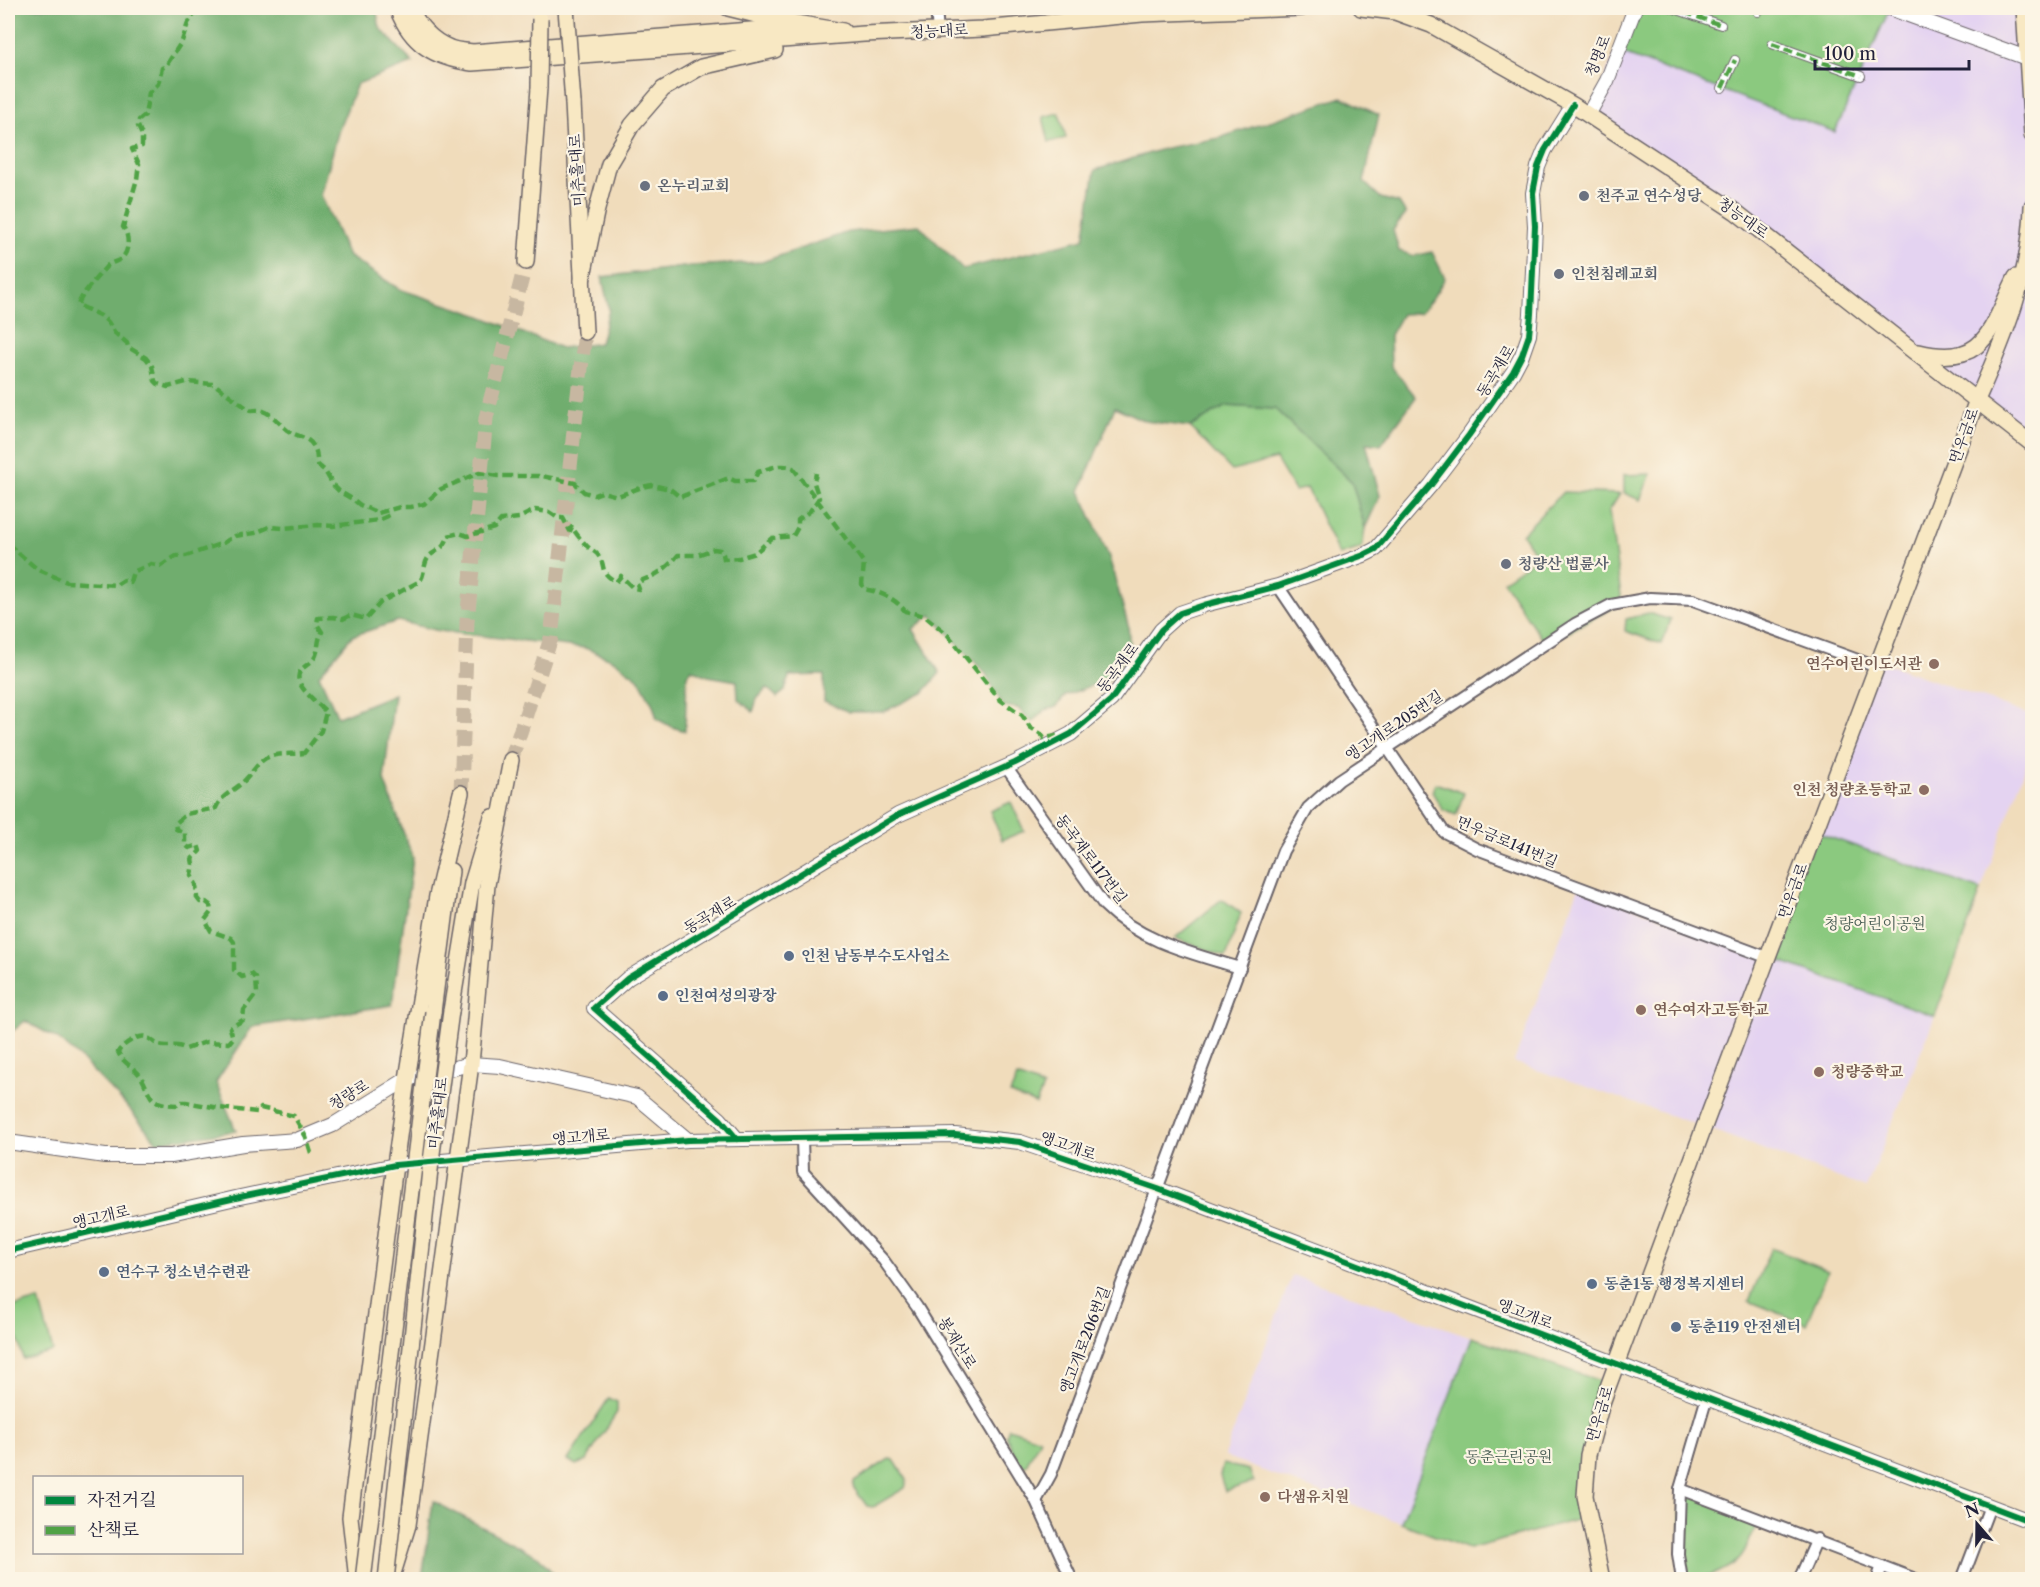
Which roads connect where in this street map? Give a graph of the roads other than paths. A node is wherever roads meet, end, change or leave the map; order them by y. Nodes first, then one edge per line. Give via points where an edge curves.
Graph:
1 (397, 8) edge
2 (411, 8) edge
3 (566, 8) edge
4 (728, 8) edge
5 (936, 8) edge
6 (1302, 8) edge
7 (1361, 8) edge
8 (1635, 8) edge
9 (1671, 8) edge
10 (1888, 8) edge
11 (2019, 8) edge
12 (2024, 8) edge
13 (2030, 8) edge
14 (1396, 10) edge
15 (540, 11) edge
16 (1142, 11) edge
17 (1721, 25) dead end
18 (2025, 25) junction
19 (938, 32) junction
20 (864, 34) junction
21 (1772, 44) dead end
22 (2030, 59) edge
23 (1735, 60) dead end
24 (1861, 76) dead end
25 (1722, 88) dead end
26 (1573, 105) junction
27 (1588, 115) junction
28 (2032, 135) edge
29 (2032, 206) edge
30 (2026, 256) junction
31 (526, 262) tunnel mouth
32 (582, 281) junction
33 (585, 333) tunnel mouth
34 (1915, 351) junction
35 (1977, 400) junction
36 (2032, 444) edge
37 (1278, 586) junction
38 (1877, 667) junction
39 (1387, 748) junction
40 (1006, 767) junction
41 (1769, 958) junction
42 (1240, 968) junction
43 (471, 1065) junction
44 (406, 1079) junction
45 (802, 1138) junction
46 (737, 1139) junction
47 (10, 1140) edge
48 (688, 1140) junction
49 (457, 1160) junction
50 (395, 1165) junction
51 (1158, 1189) junction
52 (8, 1251) edge
53 (1617, 1362) junction
54 (1707, 1397) junction
55 (1680, 1489) junction
56 (1036, 1501) junction
57 (1990, 1506) junction
58 (2032, 1522) edge
59 (1817, 1539) junction
60 (1882, 1566) junction
61 (357, 1580) edge
62 (363, 1580) edge
63 (386, 1580) edge
64 (391, 1580) edge
65 (1072, 1580) edge
66 (1602, 1580) edge
67 (1682, 1580) edge
68 (1799, 1580) edge
69 (1877, 1580) edge
70 (1918, 1580) edge
71 (1962, 1580) edge

1 - 20 main road via 415,40 451,61 472,63
2 - 20 main road via 434,39 451,48 473,52 763,29
3 - 32 main road, 미추홀대로, bridge
4 - 20 main road
5 - 19 street
6 - 16 main road, 청능대로
7 - 14 main road, 청능대로
8 - 27 street, 청명로 via 1607,81
9 - 17 street
10 - 22 street
11 - 18 street
12 - 18 main road
13 - 18 street
14 - 26 main road, 청능대로 via 1431,25
15 - 31 main road, bridge via 539,88
16 - 19 main road, 청능대로
18 - 22 main road
19 - 20 main road, 청능대로
20 - 32 main road via 808,42 701,67 663,89 632,125 609,164
21 - 24 street
22 - 28 main road
23 - 25 street
26 - 27 main road, 청능대로
26 - 37 street, 동곡재로 via 1538,167 1533,193 1529,335 1513,372 1431,485 1376,549
27 - 34 main road, 청능대로 via 1736,212
29 - 30 main road, 먼우금로
30 - 34 main road via 1989,333 1978,346 1950,357
30 - 35 main road, 먼우금로 via 2017,300
32 - 33 main road, 미추홀대로
34 - 35 main road, 청능대로
35 - 36 main road, 청능대로
35 - 38 main road, 먼우금로
37 - 39 street, 먼우금로141번길
37 - 40 street, 동곡재로 via 1180,613 1161,630 1111,700 1071,734
38 - 39 street, 앵고개로205번길 via 1693,600 1650,598 1611,605 1575,624
38 - 41 main road, 먼우금로
39 - 41 street, 먼우금로141번길 via 1444,832 1459,841
39 - 42 street, 앵고개로205번길 via 1339,780 1308,808 1283,851
40 - 42 street, 동곡재로117번길 via 1104,905 1119,920 1159,943
40 - 46 street, 동곡재로 via 898,815 628,978 594,1008 720,1119
41 - 53 main road, 먼우금로
42 - 51 street, 앵고개로205번길
43 - 44 street, 청량로
43 - 48 street, 청량로 via 500,1066 637,1097
43 - 49 main road
43 - 63 main road, 미추홀대로, bridge via 487,885 511,760 479,856 451,1011
44 - 47 street, 청량로 via 333,1125 297,1140 160,1156 105,1156
44 - 50 main road
44 - 62 main road, 미추홀대로, bridge via 437,896 461,793
45 - 46 street, 앵고개로
45 - 51 street, 앵고개로 via 955,1135 1020,1142
45 - 56 street, 봉재산로 via 803,1172 884,1261 917,1307
46 - 48 street, 앵고개로
48 - 49 street, 앵고개로
49 - 50 street, 앵고개로
49 - 64 main road via 408,1525
50 - 52 street, 앵고개로
50 - 61 main road via 350,1517
51 - 53 street, 앵고개로
51 - 56 street, 앵고개로206번길 via 1051,1474
53 - 54 street, 앵고개로
53 - 66 main road, 먼우금로 via 1588,1455 1585,1496
54 - 55 street
54 - 57 street, 앵고개로
55 - 59 street
55 - 67 street via 1678,1554
56 - 65 street, 봉재산로
57 - 58 street, 앵고개로
57 - 71 street
59 - 60 street
59 - 68 street
60 - 69 street
60 - 70 street

